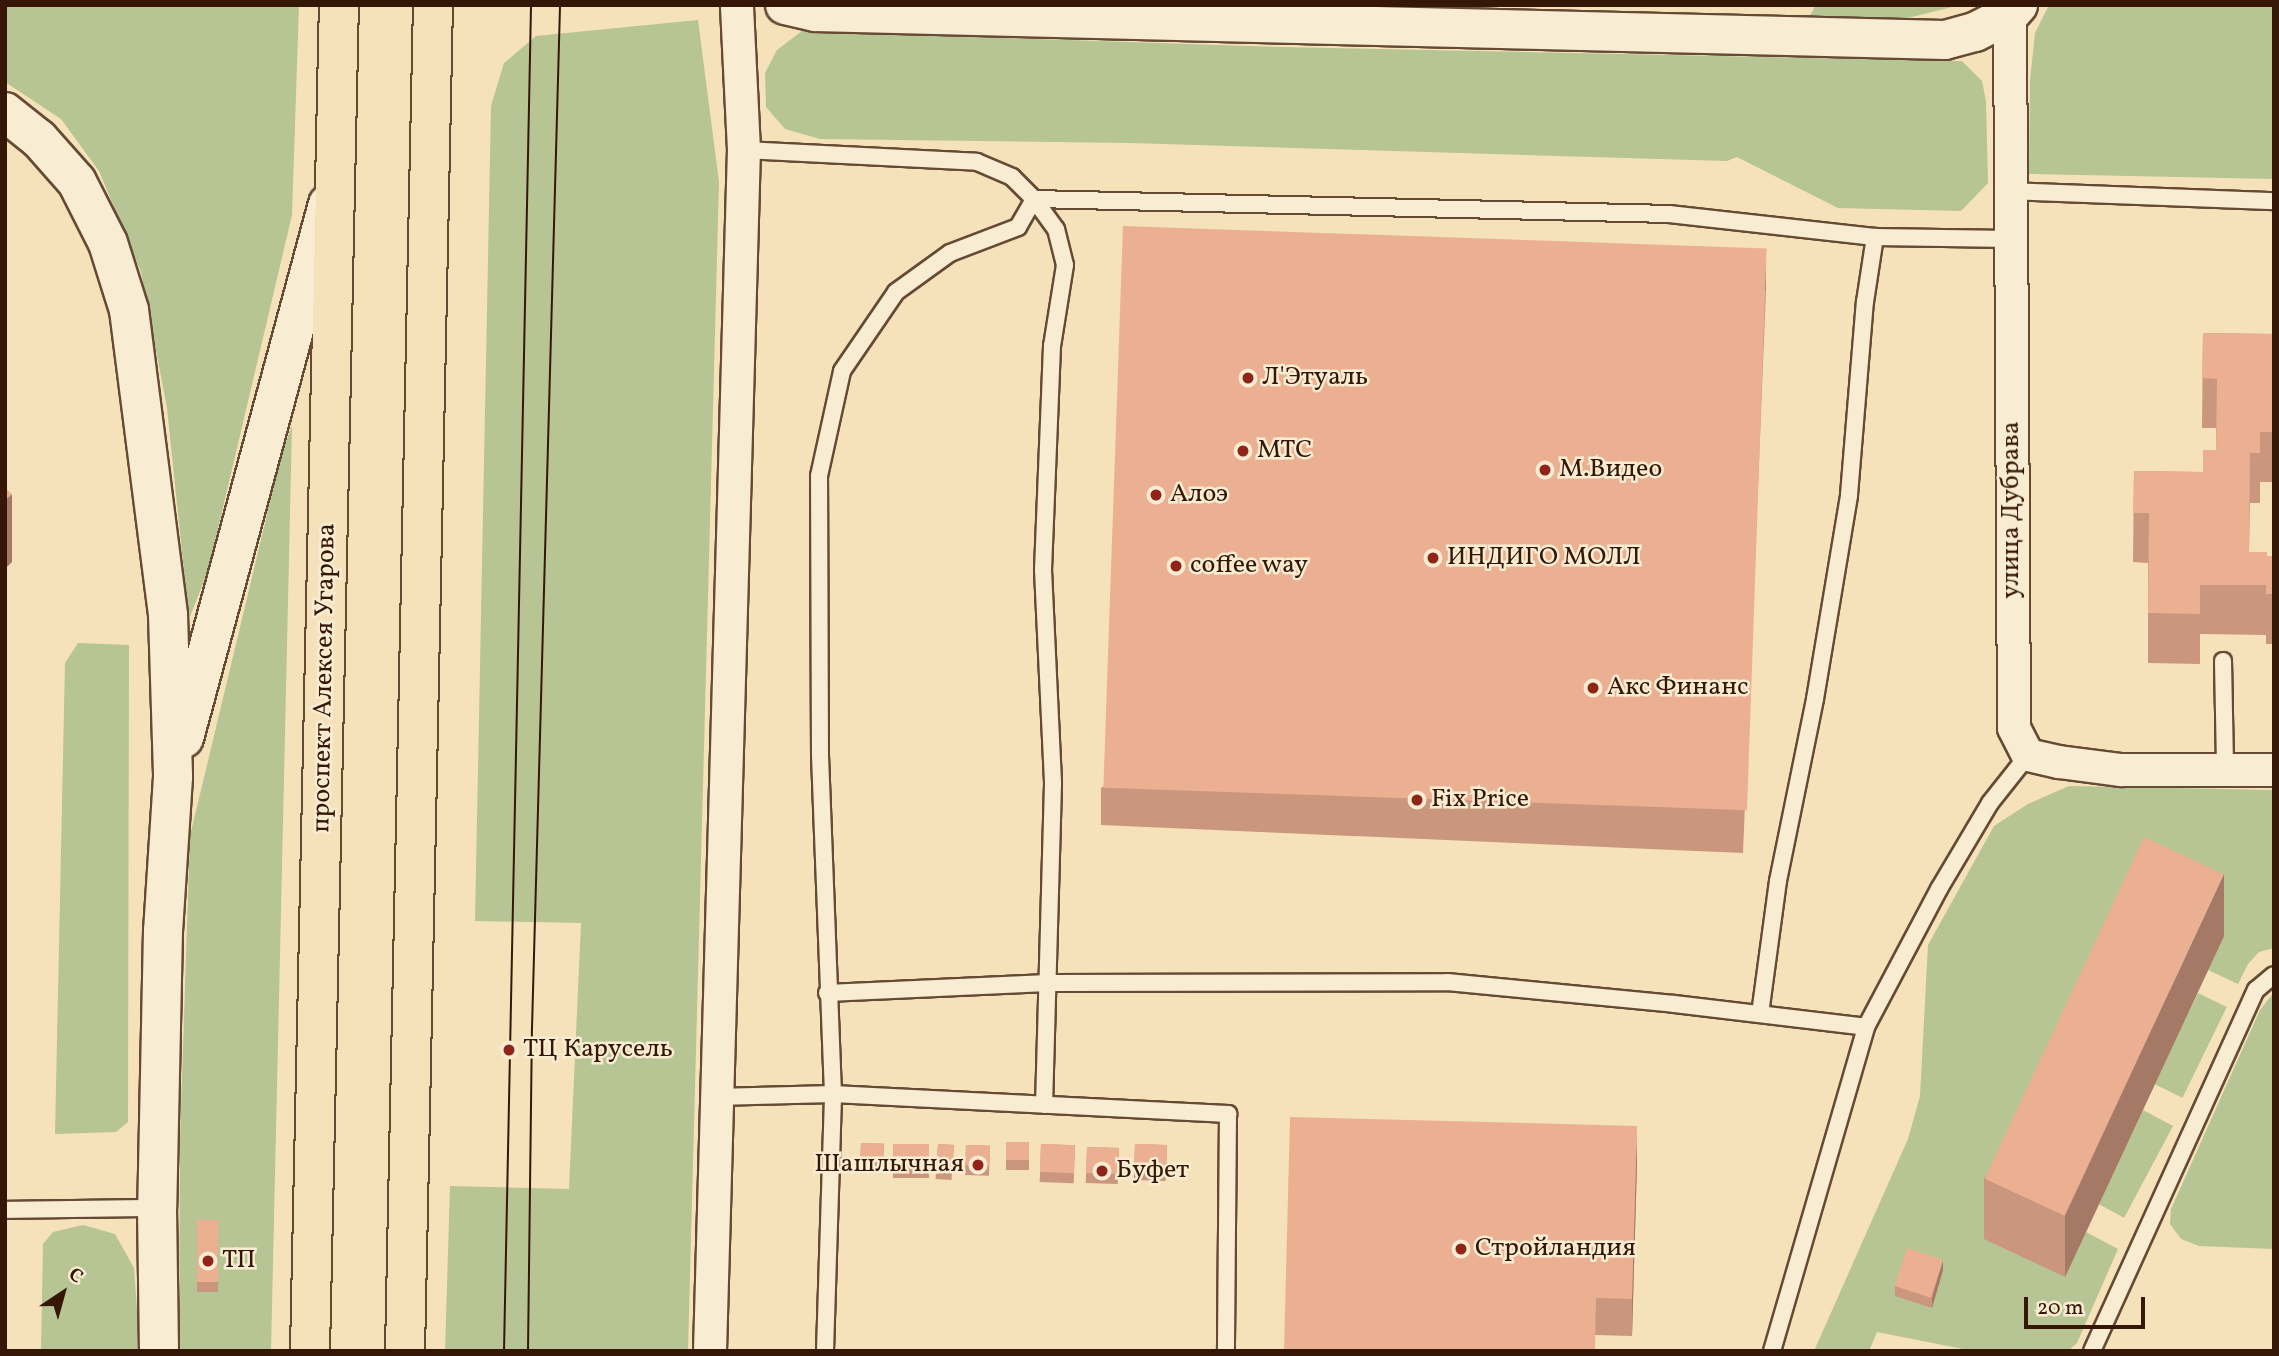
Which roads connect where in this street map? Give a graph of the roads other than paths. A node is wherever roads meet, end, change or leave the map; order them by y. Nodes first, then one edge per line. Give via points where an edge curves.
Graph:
1 (339, 5) edge
2 (432, 5) edge
3 (737, 5) edge
4 (785, 5) edge
5 (2014, 10) edge
6 (5, 111) edge
7 (744, 150) junction
8 (337, 169) junction
9 (2009, 191) junction
10 (1034, 199) junction
11 (2274, 201) edge
12 (1875, 237) junction
13 (2011, 239) junction
14 (2224, 661) dead end
15 (2028, 755) junction
16 (2225, 770) junction
17 (2274, 770) edge
18 (173, 777) junction
19 (2274, 975) edge
20 (1048, 983) junction
21 (827, 993) junction
22 (1760, 1014) junction
23 (1866, 1027) junction
24 (833, 1094) junction
25 (715, 1097) junction
26 (1044, 1105) junction
27 (157, 1208) junction
28 (5, 1210) edge
29 (159, 1351) edge
30 (310, 1351) edge
31 (405, 1351) edge
32 (710, 1351) edge
33 (825, 1351) edge
34 (1226, 1351) edge
35 (1772, 1351) edge
36 (2092, 1351) edge

1 - 8 main road, проспект Алексея Угарова
2 - 31 main road
3 - 7 street
4 - 5 main road via 815,12 1945,40 1975,32
5 - 9 street, улица Дубрава
6 - 18 main road via 39,139 77,182 108,243 129,310 168,615
7 - 10 lane via 977,162 1012,177
7 - 25 street
8 - 18 main road
8 - 30 main road, проспект Алексея Угарова
9 - 11 lane
9 - 13 street, улица Дубрава
10 - 12 lane via 1670,214
10 - 20 lane via 1056,229 1065,265 1052,346 1043,570 1053,784
10 - 21 lane via 1018,227 950,253 896,292 842,371 819,476
12 - 13 lane
12 - 22 lane via 1849,495 1778,881
13 - 15 street, улица Дубрава via 2014,727
14 - 16 lane
15 - 16 street via 2122,770
15 - 23 lane via 1990,803 1938,889
16 - 17 street
18 - 27 main road via 163,931
19 - 36 lane via 2256,990
20 - 21 lane
20 - 22 lane via 1447,982
20 - 26 lane
21 - 24 lane
22 - 23 lane
23 - 35 lane
24 - 25 lane
24 - 26 lane
24 - 33 lane
25 - 32 street
26 - 34 lane via 1228,1114
27 - 28 lane
27 - 29 main road

